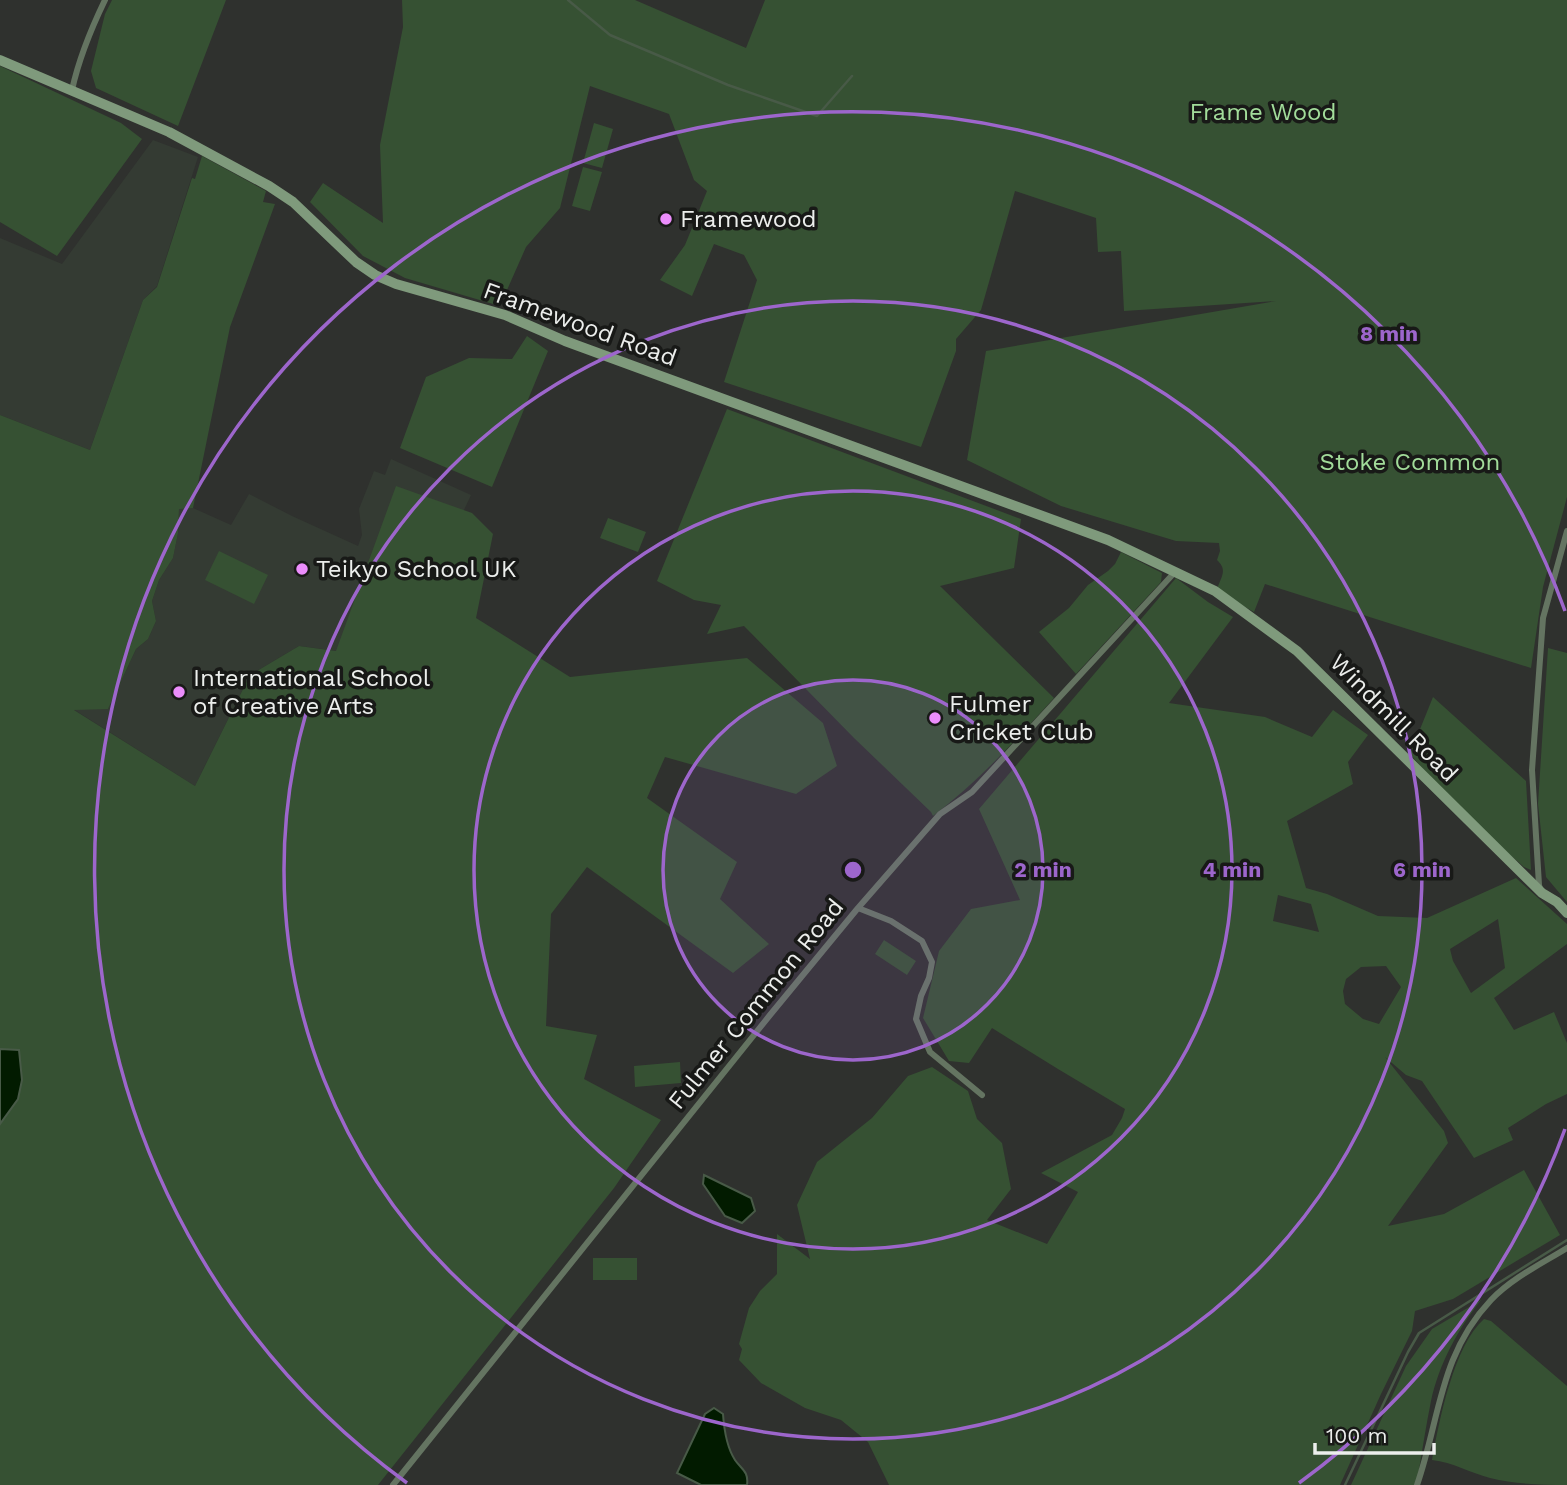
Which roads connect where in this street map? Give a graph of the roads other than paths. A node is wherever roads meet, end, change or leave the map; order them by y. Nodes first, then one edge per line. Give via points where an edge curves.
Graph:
1 (105, 0) edge
2 (0, 60) edge
3 (72, 90) junction
4 (1567, 531) edge
5 (1175, 572) junction
6 (1542, 893) junction
7 (858, 908) junction
8 (1567, 913) edge
9 (982, 1095) dead end
10 (1567, 1248) edge
11 (393, 1485) edge
12 (1417, 1485) edge

1 - 3 street
2 - 3 street, Framewood Road
3 - 5 street, Framewood Road via 169,132 269,186 375,275 505,315 1108,540
4 - 6 street via 1543,618 1532,770
5 - 6 street, Windmill Road via 1215,591 1297,651
5 - 7 street, Fulmer Common Road via 972,792 940,814
6 - 8 street, Windmill Road
7 - 9 street via 891,921 922,941 932,962 916,1019 930,1052
7 - 11 street, Fulmer Common Road
10 - 12 street via 1500,1292 1467,1331 1441,1392

